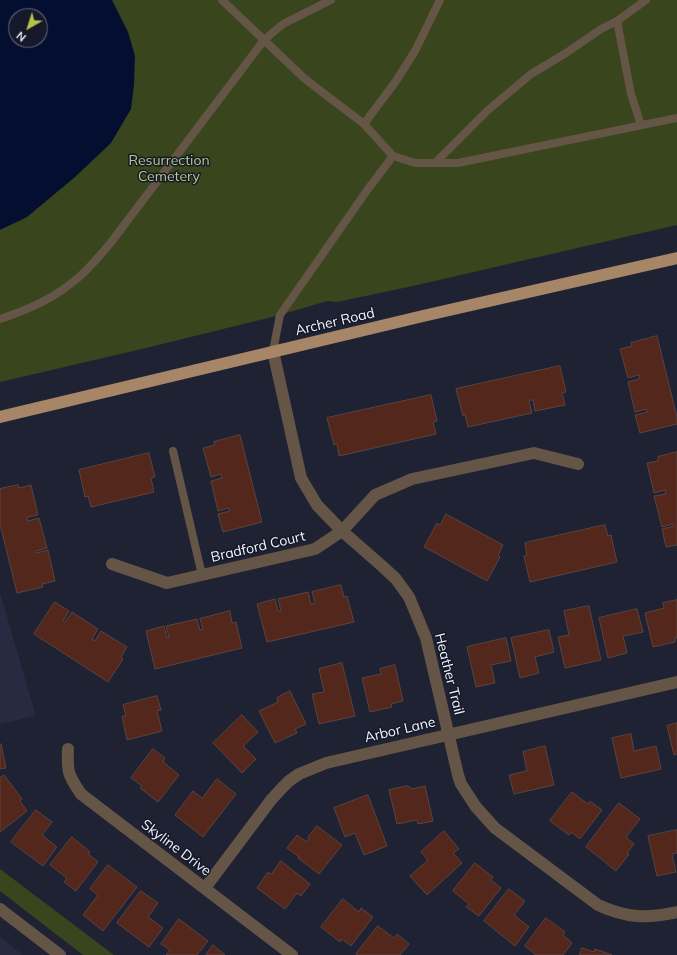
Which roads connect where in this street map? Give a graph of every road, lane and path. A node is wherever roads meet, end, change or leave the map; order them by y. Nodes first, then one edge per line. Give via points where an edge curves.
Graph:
1 (222, 0) edge
2 (331, 0) edge
3 (440, 0) edge
4 (646, 0) edge
5 (618, 21) junction
6 (264, 40) junction
7 (677, 118) edge
8 (364, 124) junction
9 (641, 125) junction
10 (393, 156) junction
11 (435, 163) junction
12 (677, 258) edge
13 (0, 319) edge
14 (273, 352) junction
15 (0, 417) edge
16 (173, 451) dead end
17 (578, 464) dead end
18 (342, 531) junction
19 (112, 564) dead end
20 (202, 575) junction
21 (677, 682) edge
22 (448, 734) junction
23 (68, 749) dead end
24 (205, 888) junction
25 (0, 909) edge
26 (677, 912) edge
27 (60, 955) edge
28 (292, 955) edge

1 - 6 lane
2 - 6 lane via 283,24
3 - 8 lane via 411,57
4 - 5 lane
5 - 9 lane via 631,94
5 - 11 lane via 601,29 531,74 487,111
6 - 8 lane via 304,79
6 - 13 lane via 109,245 80,276 56,295
7 - 9 lane
8 - 10 lane
9 - 11 lane via 466,162
10 - 11 lane via 415,163
10 - 14 lane via 280,316
12 - 14 main road, Archer Road
14 - 15 main road, Archer Road
14 - 18 street, Heather Trail via 301,478 317,505
16 - 20 lane
17 - 18 street, Bradford Court via 534,453 412,479 375,495
18 - 20 street, Bradford Court via 315,549
18 - 22 street, Heather Trail via 396,579 409,597 426,638
19 - 20 street, Bradford Court via 167,583
21 - 22 street, Arbor Lane
22 - 24 street, Arbor Lane via 326,763 299,774 271,800
22 - 26 street, Heather Trail via 462,784 476,807 495,828 598,905 610,911 646,917
23 - 24 street, Skyline Drive via 67,767 80,794
24 - 28 street, Skyline Drive
25 - 27 street

